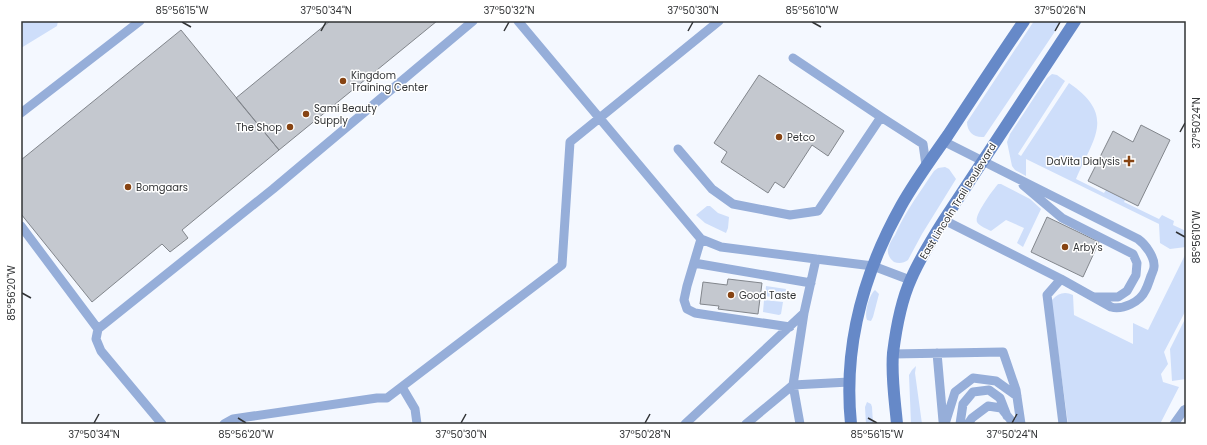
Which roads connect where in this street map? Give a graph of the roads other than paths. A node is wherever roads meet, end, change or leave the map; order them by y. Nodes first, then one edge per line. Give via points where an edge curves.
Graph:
1 (140, 21) edge
2 (474, 21) edge
3 (518, 21) edge
4 (719, 21) edge
5 (1024, 21) edge
6 (1075, 21) edge
7 (793, 58) dead end
8 (21, 113) edge
9 (881, 117) junction
10 (599, 118) junction
11 (944, 141) junction
12 (678, 149) dead end
13 (982, 161) junction
14 (926, 165) junction
15 (1016, 178) junction
16 (944, 220) junction
17 (21, 226) edge
18 (701, 239) junction
19 (816, 259) junction
20 (694, 263) junction
21 (873, 266) junction
22 (1061, 279) junction
23 (910, 280) junction
24 (810, 283) junction
25 (1093, 297) junction
26 (804, 313) junction
27 (790, 327) junction
28 (98, 329) junction
29 (937, 353) junction
30 (893, 354) junction
31 (849, 382) junction
32 (793, 385) junction
33 (402, 387) junction
34 (1017, 396) junction
35 (1186, 409) edge
36 (1008, 416) junction
37 (162, 424) edge
38 (225, 424) edge
39 (417, 424) edge
40 (685, 424) edge
41 (746, 424) edge
42 (800, 424) edge
43 (851, 424) edge
44 (897, 424) edge
45 (944, 424) edge
46 (960, 424) edge
47 (968, 424) edge
48 (1014, 424) edge
49 (1021, 424) edge
50 (1063, 424) edge
51 (1174, 424) edge

1 - 8 lane
2 - 28 lane via 251,207
3 - 10 lane
4 - 10 lane
5 - 11 street
6 - 13 street, East Lincoln Trail Boulevard
7 - 9 lane
9 - 12 lane via 818,211 790,215 733,204 712,189
9 - 14 lane via 923,144
10 - 18 lane
10 - 33 lane via 570,142 562,265
11 - 13 lane
11 - 14 street
13 - 15 lane
13 - 16 street, East Lincoln Trail Boulevard
14 - 21 street via 888,230
15 - 25 lane via 1062,218 1133,254 1138,263 1136,275 1127,291 1118,297
15 - 25 lane via 1138,239 1148,249 1154,267 1145,292 1136,300 1118,309
16 - 22 lane
16 - 23 street, East Lincoln Trail Boulevard via 924,251
17 - 28 lane
18 - 19 lane via 721,247
18 - 20 lane
19 - 21 lane
19 - 24 lane
20 - 24 lane
20 - 27 lane via 684,300 687,309 708,315
21 - 23 lane
21 - 31 street via 854,330
22 - 25 lane
22 - 50 lane via 1047,296
23 - 30 street, East Lincoln Trail Boulevard via 902,305
24 - 26 lane
26 - 27 lane
26 - 32 lane
27 - 40 lane
28 - 37 lane via 96,339 101,351
29 - 30 lane
29 - 34 lane via 1003,352
29 - 45 lane
30 - 44 street, East Lincoln Trail Boulevard
31 - 32 lane
31 - 43 street
32 - 41 lane
32 - 42 lane
33 - 38 lane via 387,398 233,419
33 - 39 lane via 414,409
34 - 45 lane via 996,381 973,378 955,392
34 - 49 lane
35 - 51 lane
36 - 46 lane via 1000,398 989,390 973,392 963,404
36 - 47 lane via 1001,408 988,406
36 - 48 lane

